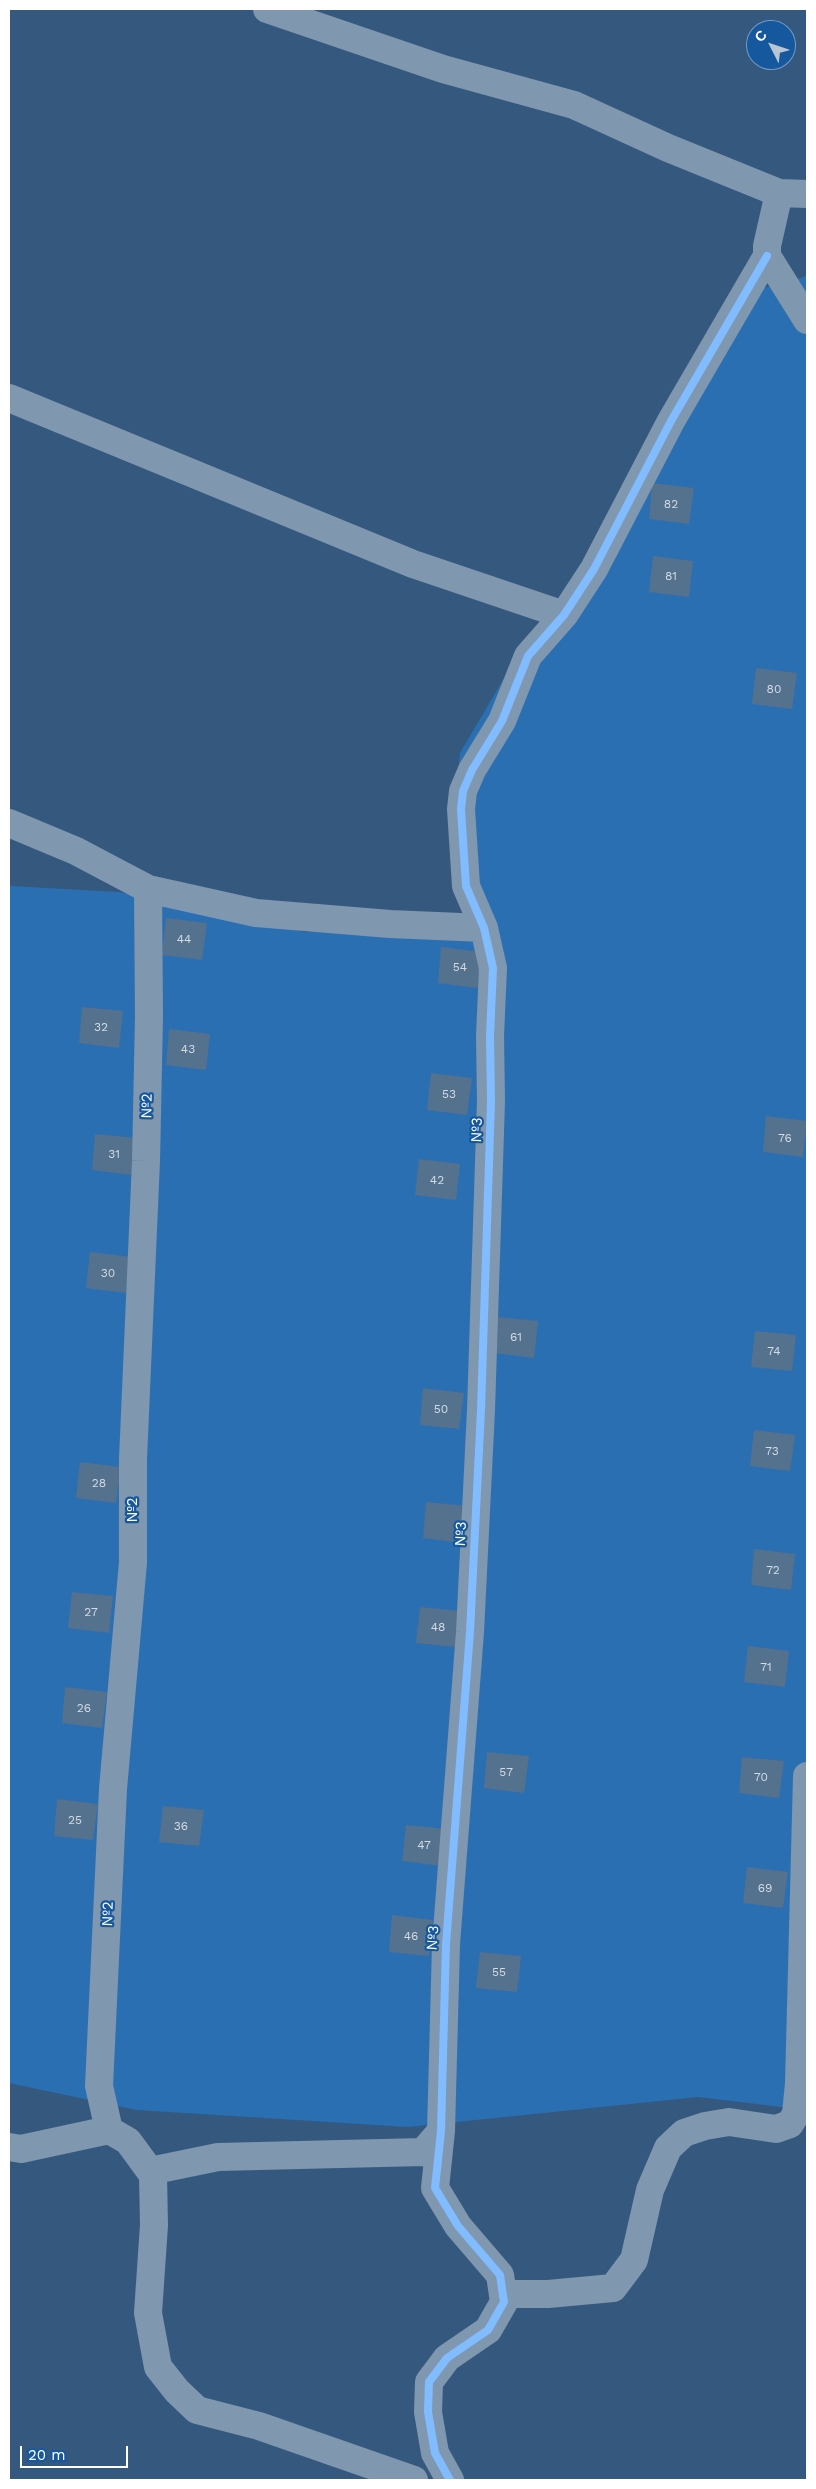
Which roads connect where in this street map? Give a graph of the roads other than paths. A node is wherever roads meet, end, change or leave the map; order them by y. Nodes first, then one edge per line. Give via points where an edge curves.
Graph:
1 (267, 9) edge
2 (779, 193) junction
3 (807, 194) edge
4 (767, 256) junction
5 (807, 320) edge
6 (9, 398) edge
7 (564, 615) junction
8 (9, 823) edge
9 (148, 889) junction
10 (485, 933) junction
11 (807, 1776) edge
12 (109, 2130) junction
13 (441, 2131) junction
14 (9, 2147) edge
15 (150, 2171) junction
16 (503, 2294) junction
17 (414, 2480) edge
18 (450, 2480) edge

1 - 2 street via 443,69 574,105
2 - 3 street
2 - 4 street
4 - 5 street
4 - 7 street, №3 via 671,421 594,569
6 - 7 street via 413,564
7 - 10 street, №3 via 528,656 502,721 480,755 463,791 461,809 466,886
8 - 9 street via 76,851
9 - 10 street via 256,913
9 - 12 street, №2 via 146,1152 133,1459 133,1562 113,1788 99,2086
10 - 13 street, №3 via 493,968 492,1100 481,1410 465,1709 446,1944
11 - 16 street via 796,2114 790,2124 776,2129 729,2122 705,2126 684,2133 668,2148 650,2190 634,2260 613,2288
12 - 14 street via 21,2150
12 - 15 street via 128,2142
13 - 15 street via 423,2152 218,2157
13 - 16 street, №3 via 435,2188 458,2226 500,2275
15 - 17 street via 154,2225 148,2313 158,2367 177,2391 197,2410 259,2426
16 - 18 street via 504,2302 488,2330 447,2358 429,2382 428,2412 435,2453

